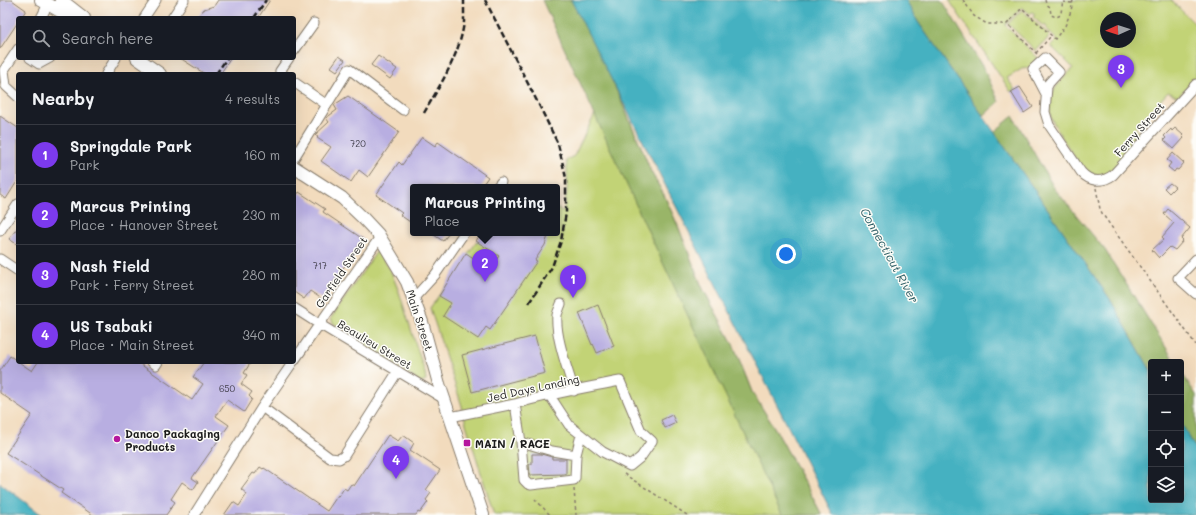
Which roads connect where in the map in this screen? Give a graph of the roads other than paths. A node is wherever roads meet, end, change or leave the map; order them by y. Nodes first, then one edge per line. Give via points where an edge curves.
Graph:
1 (61, 0) edge
2 (156, 0) edge
3 (184, 0) edge
4 (44, 2) edge
5 (40, 16) edge
6 (67, 16) edge
7 (81, 16) edge
8 (148, 16) edge
9 (173, 16) edge
10 (314, 23) dead end
11 (296, 48) edge
12 (16, 52) edge
13 (33, 60) edge
14 (46, 60) edge
15 (115, 60) edge
16 (140, 60) edge
17 (288, 60) edge
18 (107, 72) edge
19 (157, 72) edge
20 (281, 72) edge
21 (296, 83) edge
22 (1196, 84) edge
23 (1046, 94) dead end
24 (16, 95) edge
25 (327, 105) junction
26 (403, 110) dead end
27 (296, 155) edge
28 (296, 168) edge
29 (16, 207) edge
30 (0, 231) edge
31 (462, 236) edge
32 (380, 237) junction
33 (1196, 258) edge
34 (0, 259) edge
35 (16, 270) edge
36 (1196, 294) edge
37 (413, 299) junction
38 (562, 304) dead end
39 (296, 309) edge
40 (319, 324) junction
41 (296, 358) edge
42 (292, 364) edge
43 (398, 371) junction
44 (574, 391) junction
45 (550, 396) junction
46 (444, 399) junction
47 (515, 404) junction
48 (262, 407) junction
49 (450, 417) junction
50 (581, 435) junction
51 (521, 442) junction
52 (576, 455) junction
53 (194, 515) edge
54 (482, 515) edge

1 - 7 main road
2 - 8 street
3 - 9 street
4 - 5 street
4 - 6 main road
10 - 11 street
12 - 24 street via 4,70 6,86
13 - 14 street via 39,64
15 - 18 street
16 - 19 main road
17 - 20 street
21 - 25 street
22 - 23 street, Ferry Street via 1113,175 1104,180 1086,177 1081,172 1049,125 1045,112
25 - 26 street via 349,69
25 - 27 street
28 - 32 main road, Main Street via 342,198
29 - 30 street
31 - 37 street via 435,275
32 - 37 main road, Main Street via 407,282
32 - 40 street, Garfield Street
33 - 36 street via 1178,278
34 - 35 street
37 - 46 main road, Main Street
38 - 44 street via 557,314 558,331
39 - 40 street, Beaulieu Street
40 - 41 street, Garfield Street
40 - 43 street, Beaulieu Street
42 - 48 street, Garfield Street
43 - 46 street, Beaulieu Street
43 - 48 street via 344,456 339,459 330,458
44 - 45 street, Jed Days Landing
44 - 50 street, Jed Days Landing via 620,381 641,431 652,441 641,457 630,466 603,452
45 - 47 street, Jed Days Landing
45 - 50 street via 569,425
46 - 49 main road, Main Street
47 - 49 street, Jed Days Landing
47 - 51 street
48 - 53 street, Garfield Street
49 - 54 main road, Main Street
50 - 52 street
51 - 52 street
51 - 52 street via 523,476 531,485 574,480

